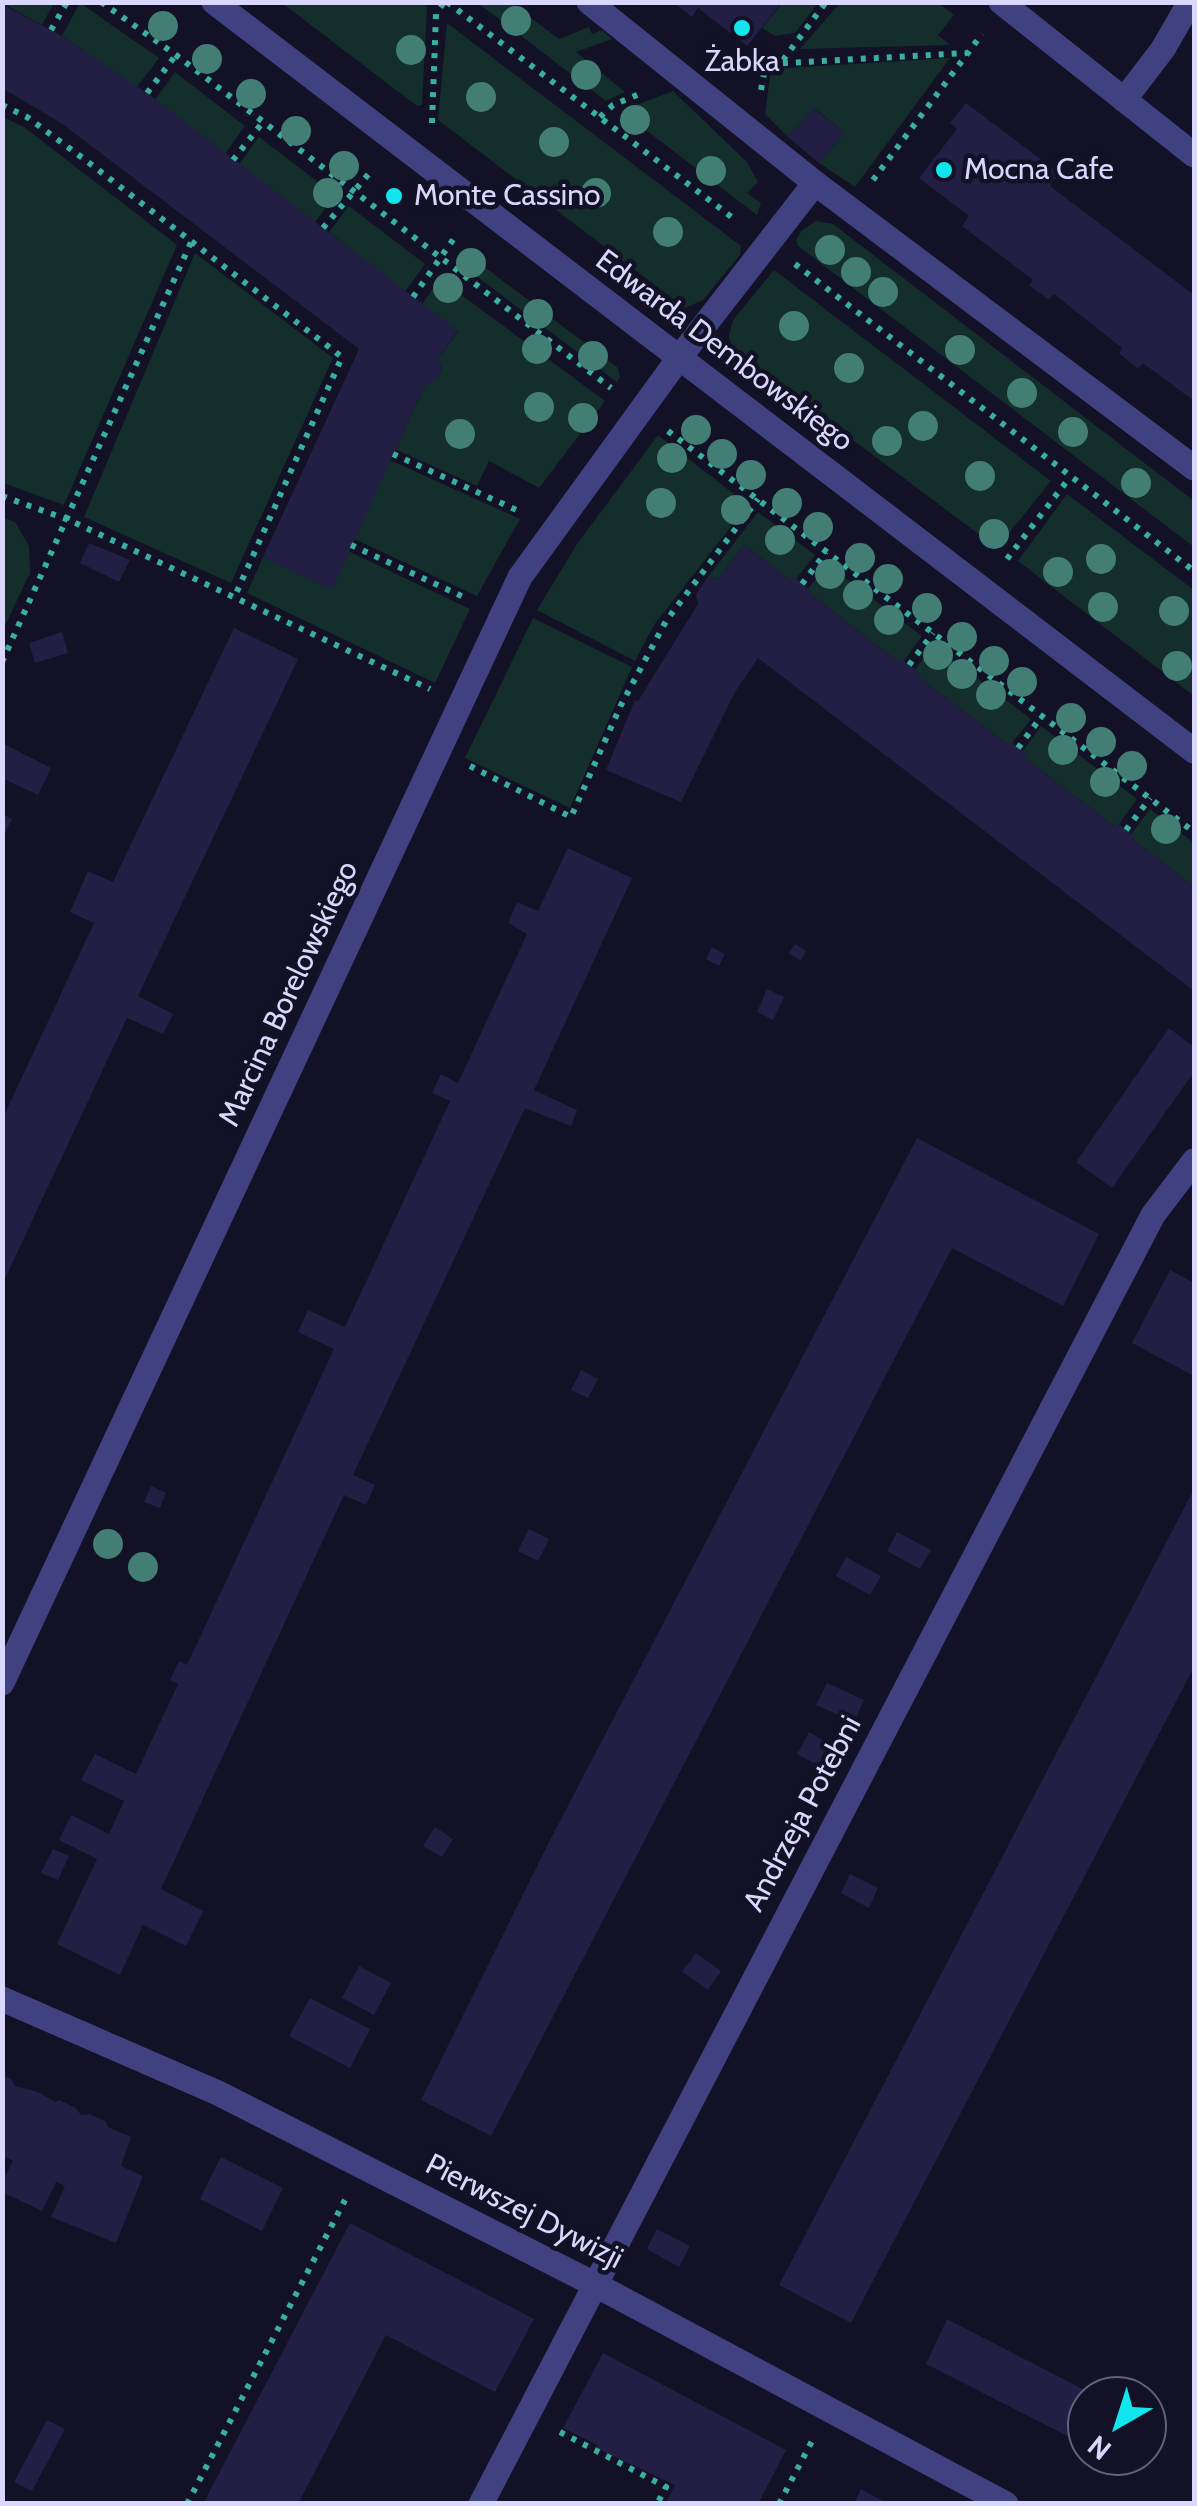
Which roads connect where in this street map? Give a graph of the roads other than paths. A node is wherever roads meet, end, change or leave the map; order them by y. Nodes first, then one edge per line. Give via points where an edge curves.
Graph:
1 (214, 2) edge
2 (589, 2) edge
3 (1190, 2) edge
4 (1002, 4) edge
5 (1124, 100) junction
6 (1194, 155) edge
7 (816, 183) junction
8 (679, 358) junction
9 (1194, 468) edge
10 (1194, 751) edge
11 (1194, 1161) edge
12 (2, 1684) edge
13 (2, 1998) edge
14 (594, 2284) junction
15 (480, 2504) edge
16 (1006, 2504) edge

1 - 8 street, Edwarda Dembowskiego
2 - 7 street
3 - 5 street
4 - 5 street
5 - 6 street
7 - 8 street, Marcina Borelowskiego
7 - 9 street
8 - 10 street, Edwarda Dembowskiego
8 - 12 street, Marcina Borelowskiego via 520,577
11 - 14 street, Andrzeja Potebni via 1154,1215
13 - 14 street, Pierwszej Dywizji via 218,2093
14 - 15 street, Andrzeja Potebni
14 - 16 street, Pierwszej Dywizji

